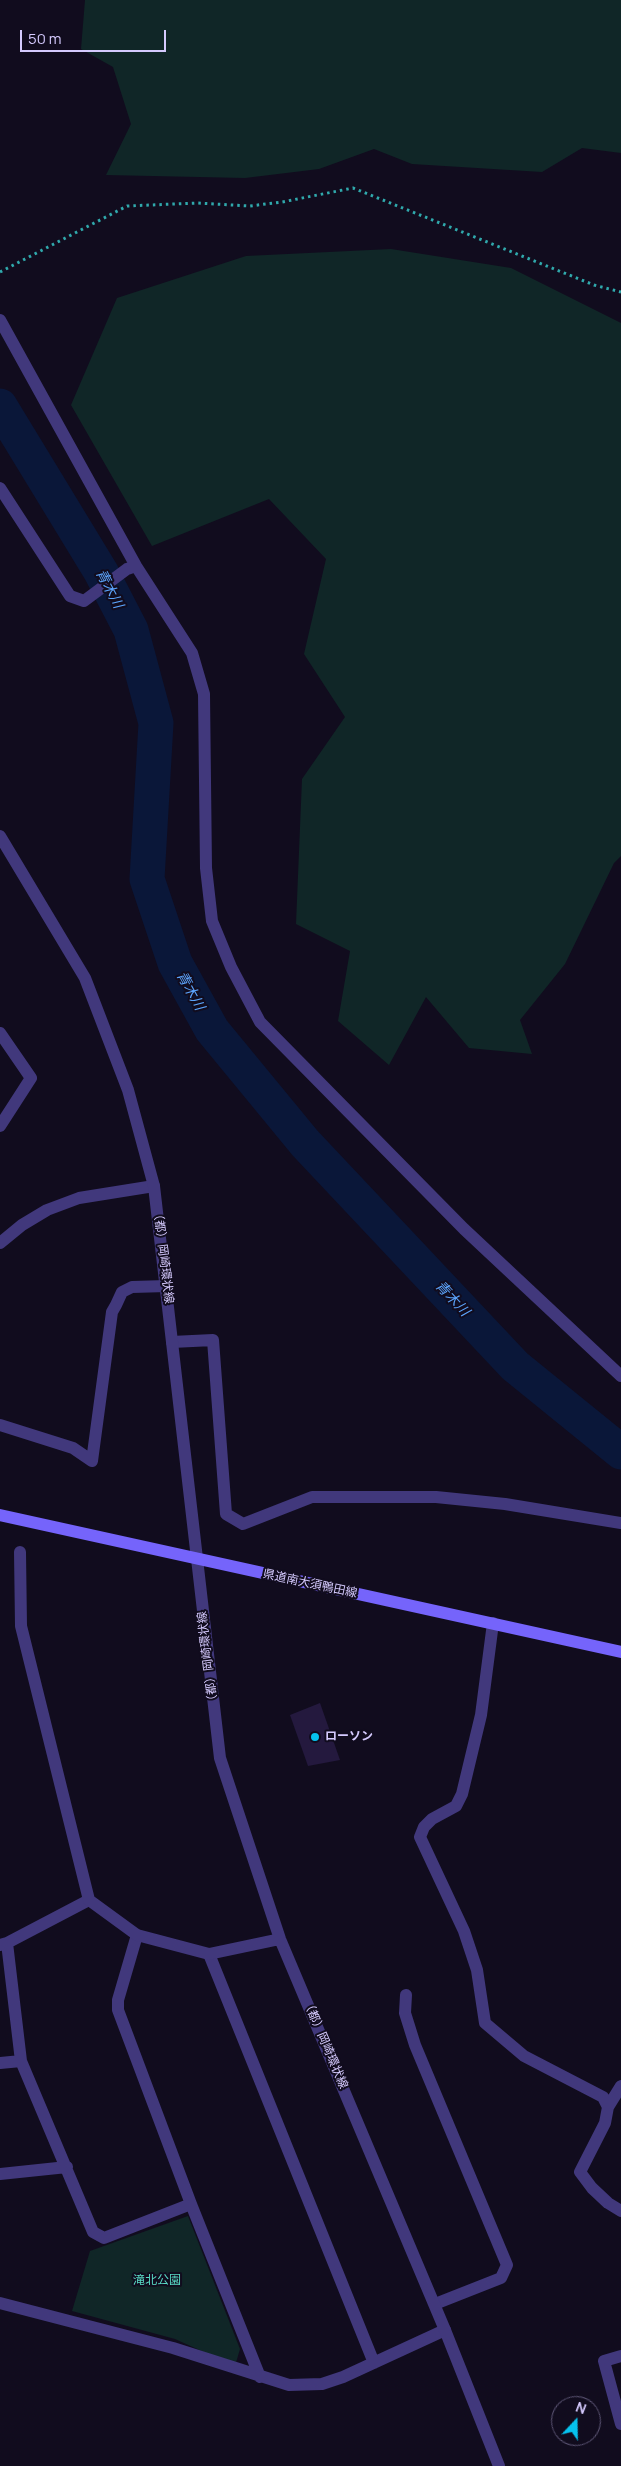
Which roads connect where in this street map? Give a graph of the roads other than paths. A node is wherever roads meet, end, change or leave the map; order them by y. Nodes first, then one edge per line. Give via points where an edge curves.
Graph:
1 (0, 320) edge
2 (0, 488) edge
3 (131, 567) junction
4 (0, 836) edge
5 (0, 1033) edge
6 (0, 1126) edge
7 (154, 1186) junction
8 (0, 1243) edge
9 (167, 1286) junction
10 (172, 1342) junction
11 (621, 1376) edge
12 (0, 1425) edge
13 (0, 1515) edge
14 (621, 1523) edge
15 (20, 1552) dead end
16 (196, 1559) junction
17 (493, 1623) junction
18 (621, 1652) edge
19 (89, 1900) junction
20 (137, 1935) junction
21 (280, 1939) junction
22 (4, 1944) edge
23 (209, 1954) junction
24 (406, 1995) dead end
25 (21, 2061) junction
26 (0, 2063) edge
27 (621, 2086) edge
28 (608, 2108) junction
29 (67, 2167) junction
30 (0, 2174) edge
31 (191, 2204) junction
32 (621, 2211) edge
33 (0, 2303) edge
34 (435, 2304) junction
35 (446, 2330) junction
36 (621, 2356) edge
37 (374, 2363) junction
38 (260, 2377) junction
39 (621, 2424) edge
40 (499, 2466) edge

1 - 3 street
2 - 3 street via 70,596 84,601
3 - 11 street via 192,653 202,686 206,868 212,921 260,1022 464,1229
4 - 7 street, （都）岡崎環状線 via 85,978 128,1090
5 - 6 street via 31,1078
7 - 8 street via 79,1198 47,1210
7 - 9 street, （都）岡崎環状線
9 - 10 street, （都）岡崎環状線
9 - 12 street via 132,1287 122,1292 112,1312 92,1461 73,1448
10 - 14 street via 213,1340 226,1514 242,1524 312,1497 426,1496 505,1504
10 - 16 street, （都）岡崎環状線
13 - 16 main road, 県道南大須鴨田線
15 - 19 street via 21,1626
16 - 17 main road, 県道南大須鴨田線
16 - 21 street, （都）岡崎環状線 via 220,1758
17 - 18 main road, 県道南大須鴨田線
17 - 28 street via 481,1715 462,1794 456,1806 424,1827 420,1837 464,1931 477,1970 485,2023 524,2056 603,2097
19 - 20 street
19 - 22 street
20 - 23 street
20 - 31 street via 118,2010
21 - 23 street
21 - 34 street, （都）岡崎環状線
22 - 25 street
23 - 37 street
24 - 34 street via 405,2013 416,2045 506,2266 501,2278
25 - 26 street
25 - 29 street
27 - 28 street
28 - 32 street via 605,2123 580,2172 602,2198
29 - 30 street
29 - 31 street via 94,2232 104,2238
31 - 38 street
33 - 38 street via 173,2348
34 - 35 street, （都）岡崎環状線
35 - 37 street
35 - 40 street, （都）岡崎環状線
36 - 39 street via 604,2361
37 - 38 street via 322,2384 289,2385

